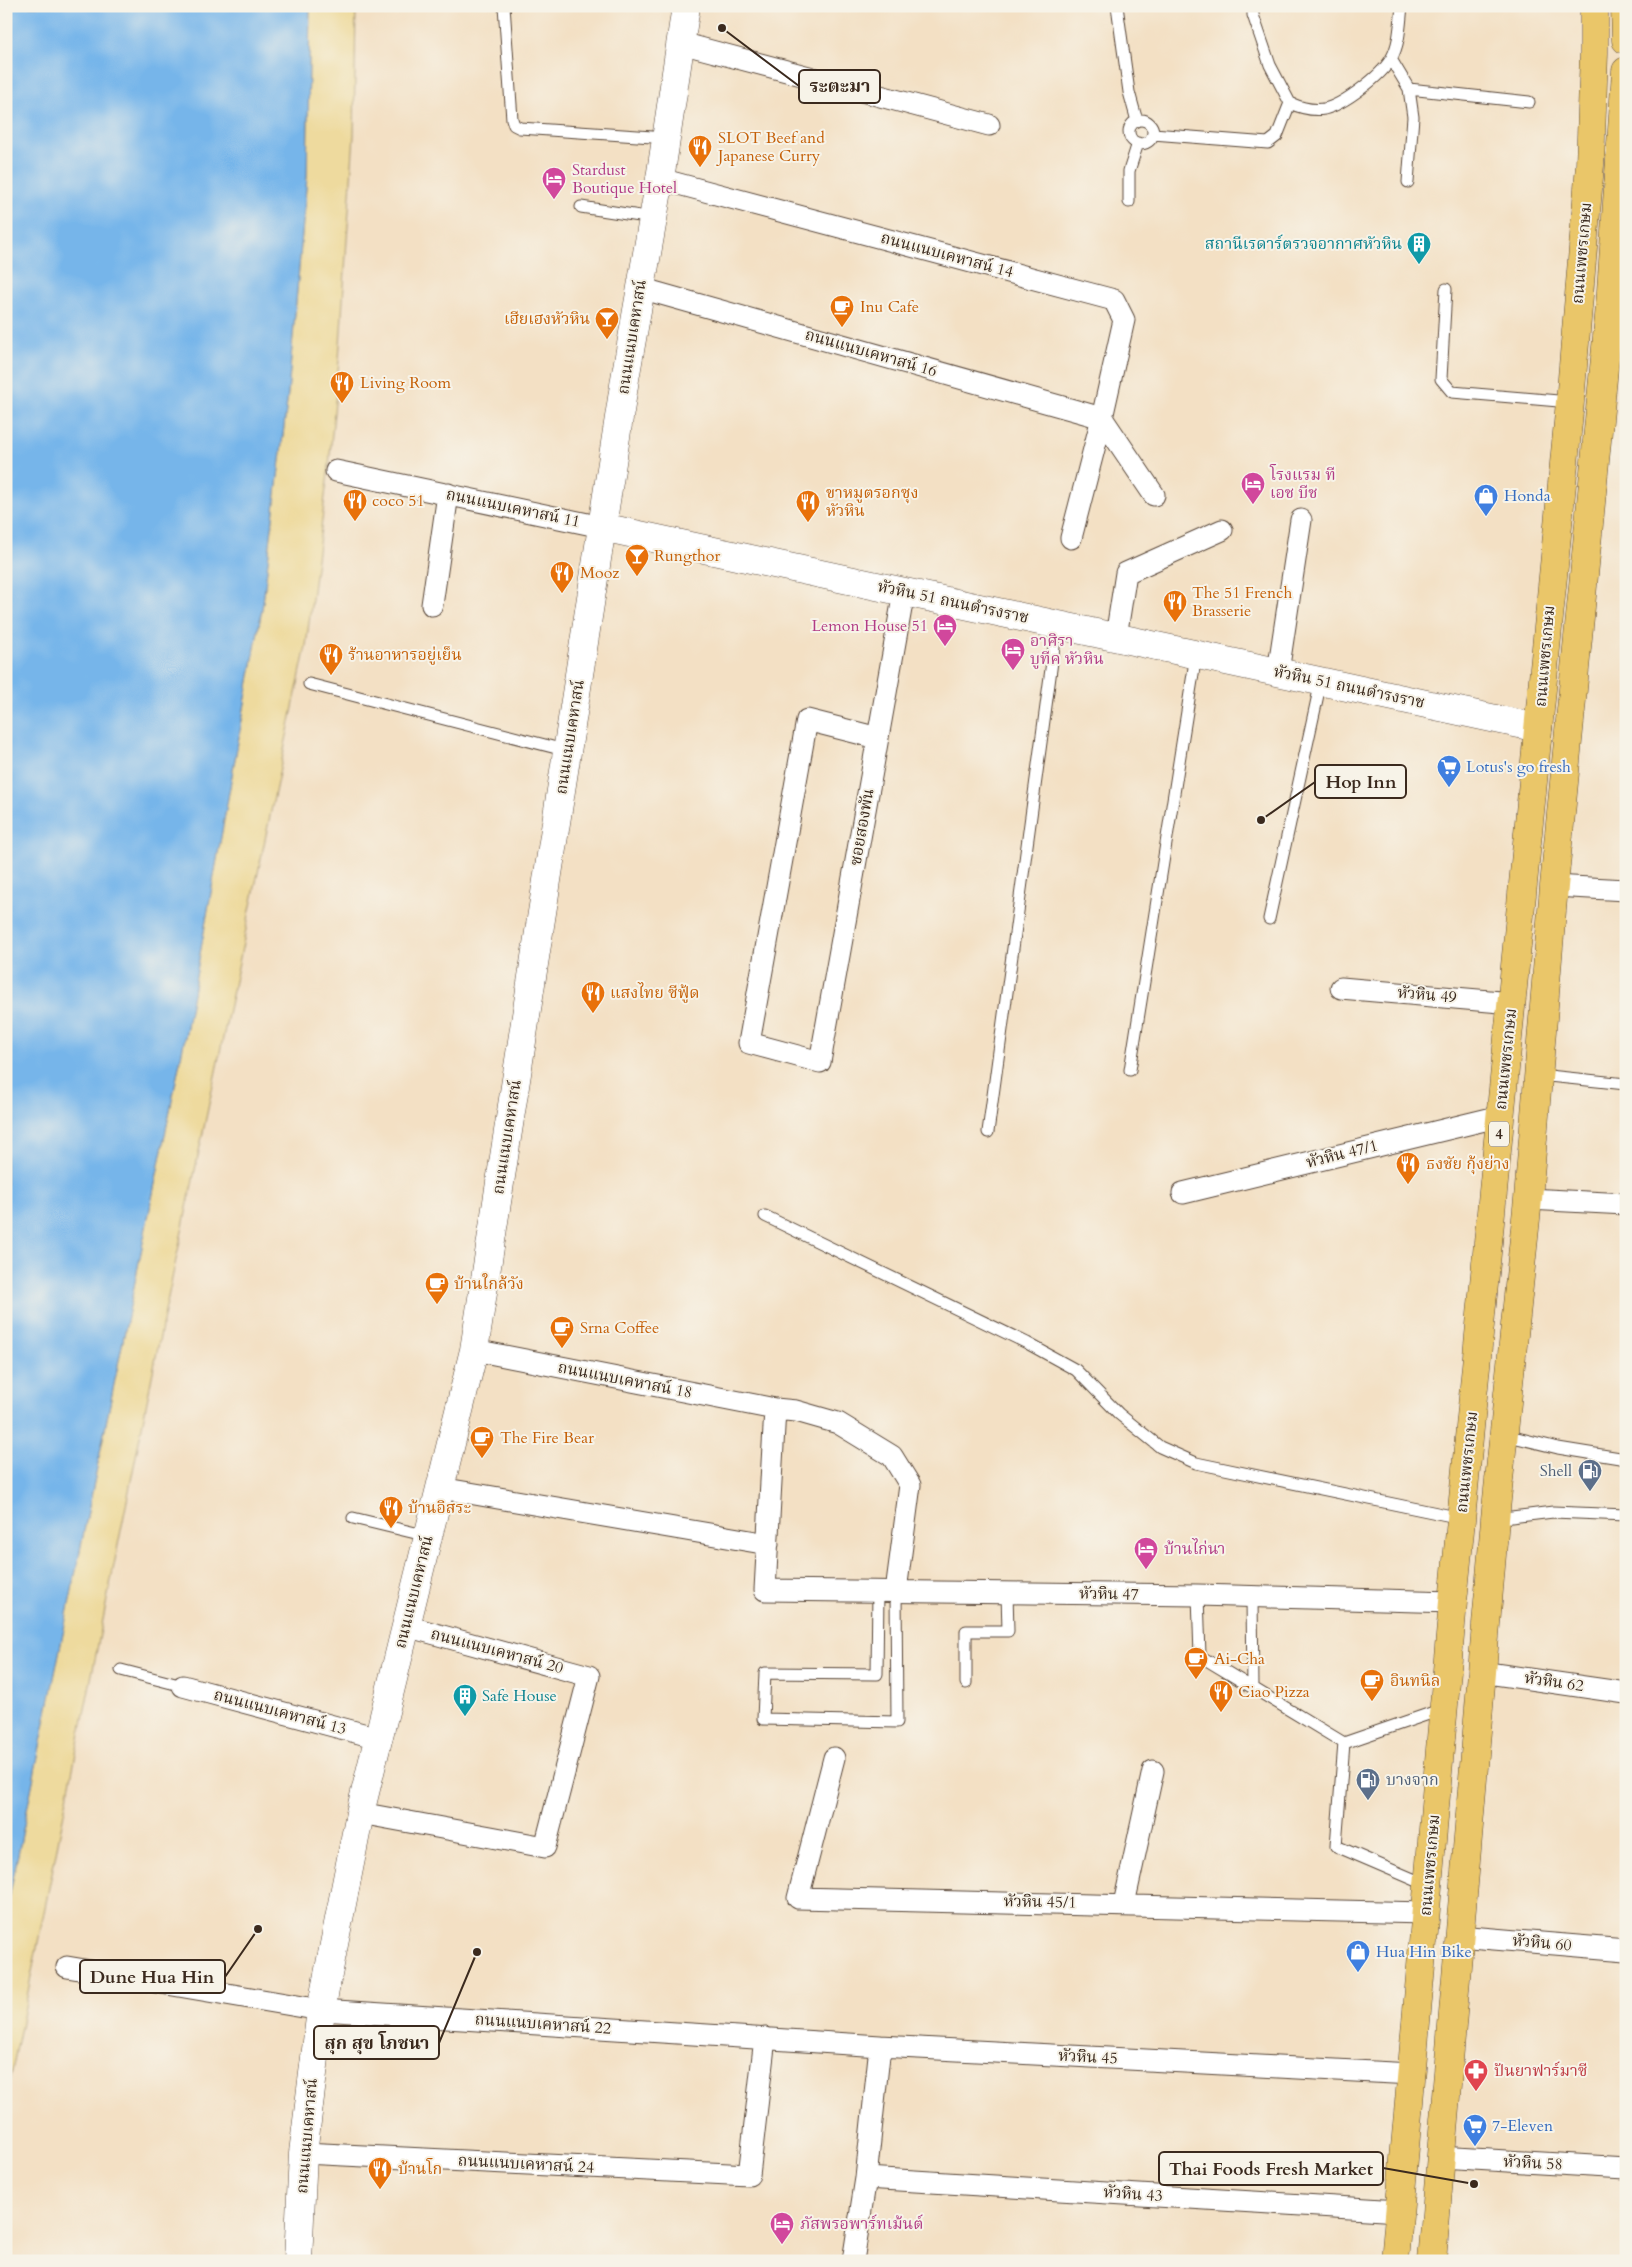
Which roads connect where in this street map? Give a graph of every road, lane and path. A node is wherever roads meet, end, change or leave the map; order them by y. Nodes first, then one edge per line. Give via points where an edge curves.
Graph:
1 (504, 6) edge
2 (686, 6) edge
3 (1117, 6) edge
4 (1253, 6) edge
5 (1402, 6) edge
6 (1594, 6) edge
7 (1625, 6) edge
8 (1626, 40) edge
9 (681, 43) junction
10 (1391, 59) junction
11 (1626, 71) edge
12 (1409, 89) junction
13 (1529, 102) dead end
14 (1290, 104) junction
15 (1137, 121) junction
16 (989, 125) dead end
17 (1153, 134) junction
18 (667, 138) junction
19 (1138, 143) junction
20 (1623, 170) edge
21 (660, 179) junction
22 (1408, 182) dead end
23 (1129, 202) dead end
24 (581, 207) dead end
25 (653, 218) junction
26 (640, 288) junction
27 (1446, 289) dead end
28 (1570, 402) junction
29 (1602, 404) junction
30 (1102, 418) junction
31 (336, 471) dead end
32 (448, 494) junction
33 (1154, 495) dead end
34 (1301, 520) dead end
35 (602, 527) junction
36 (1222, 530) dead end
37 (1071, 538) dead end
38 (904, 592) junction
39 (432, 605) dead end
40 (1057, 625) junction
41 (1116, 637) junction
42 (1196, 655) junction
43 (1278, 672) junction
44 (1321, 681) junction
45 (309, 684) dead end
46 (1538, 728) junction
47 (1569, 731) junction
48 (878, 738) junction
49 (568, 751) junction
50 (1554, 886) junction
51 (1626, 890) edge
52 (1269, 919) dead end
53 (1341, 988) dead end
54 (1512, 1003) junction
55 (1130, 1070) dead end
56 (1539, 1075) junction
57 (1626, 1084) edge
58 (1501, 1116) junction
59 (988, 1132) dead end
60 (1183, 1193) dead end
61 (1528, 1199) junction
62 (1626, 1204) edge
63 (766, 1216) dead end
64 (474, 1350) junction
65 (775, 1409) junction
66 (1505, 1435) junction
67 (1626, 1458) edge
68 (440, 1488) junction
69 (1626, 1515) edge
70 (353, 1518) dead end
71 (1462, 1518) junction
72 (1495, 1519) junction
73 (428, 1536) junction
74 (768, 1544) junction
75 (887, 1591) junction
76 (1007, 1593) junction
77 (1198, 1595) junction
78 (1252, 1597) junction
79 (1453, 1602) junction
80 (406, 1626) junction
81 (122, 1670) dead end
82 (1481, 1672) junction
83 (878, 1674) junction
84 (896, 1674) junction
85 (966, 1683) dead end
86 (183, 1686) joint
87 (1253, 1688) junction
88 (1626, 1692) edge
89 (1444, 1708) junction
90 (378, 1738) junction
91 (1344, 1743) junction
92 (834, 1758) dead end
93 (1153, 1771) dead end
94 (360, 1814) junction
95 (1429, 1885) junction
96 (1124, 1904) junction
97 (1426, 1913) junction
98 (1458, 1936) junction
99 (1626, 1950) edge
100 (67, 1967) dead end
101 (321, 2010) junction
102 (765, 2038) junction
103 (880, 2046) junction
104 (1412, 2074) junction
105 (303, 2153) junction
106 (1404, 2156) junction
107 (1440, 2157) junction
108 (1626, 2168) edge
109 (866, 2178) junction
110 (1399, 2211) junction
111 (298, 2261) edge
112 (853, 2261) edge
113 (1395, 2261) edge
114 (1432, 2261) edge

1 - 18 lane via 514,126
2 - 9 street, ถนนแนบเคหาสน์
3 - 15 lane via 1129,92
4 - 14 lane via 1270,65
5 - 10 lane via 1399,38
6 - 28 main road, ถนนเพชรเกษม / 4 via 1590,165
7 - 8 main road
9 - 16 street
9 - 18 street, ถนนแนบเคหาสน์
10 - 12 lane
10 - 14 lane via 1372,79 1341,102 1324,109 1306,110
11 - 20 main road, ถนนเพชรเกษม / 4
12 - 13 lane
12 - 22 lane via 1413,117
14 - 17 lane via 1277,136 1268,143
15 - 17 lane via 1149,123
15 - 19 lane via 1131,126 1130,134
17 - 19 lane via 1146,143
18 - 21 street, ถนนแนบเคหาสน์
19 - 23 lane via 1130,171
20 - 29 main road, ถนนเพชรเกษม / 4
21 - 25 street, ถนนแนบเคหาสน์
21 - 30 street, ถนนแนบเคหาสน์ 14 via 1114,300 1124,320
24 - 25 lane
25 - 26 street, ถนนแนบเคหาสน์
26 - 30 street, ถนนแนบเคหาสน์ 16
26 - 35 street, ถนนแนบเคหาสน์
27 - 28 lane via 1441,379 1452,392
28 - 29 main road
28 - 46 main road, ถนนเพชรเกษม / 4
29 - 47 main road, ถนนเพชรเกษม / 4
30 - 33 street
30 - 37 street, ถนนแนบเคหาสน์ 14
31 - 32 street, ถนนแนบเคหาสน์ 11
32 - 35 street, ถนนแนบเคหาสน์ 11
32 - 39 street
34 - 43 street
35 - 38 street, หัวหิน 51 ถนนดำรงราช
35 - 49 street, ถนนแนบเคหาสน์
36 - 41 street via 1126,573
38 - 40 street, หัวหิน 51 ถนนดำรงราช
38 - 48 street, ซอยสองพัน
40 - 41 street, หัวหิน 51 ถนนดำรงราช
40 - 59 lane
41 - 42 street, หัวหิน 51 ถนนดำรงราช
42 - 43 street, หัวหิน 51 ถนนดำรงราช
42 - 55 lane
43 - 44 street, หัวหิน 51 ถนนดำรงราช
44 - 46 street, หัวหิน 51 ถนนดำรงราช
44 - 52 lane
45 - 49 lane
46 - 47 main road
46 - 54 main road, ถนนเพชรเกษม / 4
47 - 50 main road, ถนนเพชรเกษม / 4
48 - 48 street, ซอยสองพัน via 807,720 749,1043 820,1062
49 - 64 street, ถนนแนบเคหาสน์
50 - 51 street
50 - 56 main road, ถนนเพชรเกษม / 4
53 - 54 street, หัวหิน 49
54 - 58 main road, ถนนเพชรเกษม / 4
56 - 57 lane
56 - 61 main road, ถนนเพชรเกษม / 4
58 - 60 street, หัวหิน 47/1
58 - 71 main road, ถนนเพชรเกษม / 4
61 - 62 street
61 - 66 main road, ถนนเพชรเกษม / 4
63 - 71 lane via 1076,1370 1119,1414 1160,1447 1196,1463
64 - 65 street, ถนนแนบเคหาสน์ 18
64 - 68 street, ถนนแนบเคหาสน์
65 - 74 street
65 - 75 street, ถนนแนบเคหาสน์ 18 via 796,1411 838,1423 892,1456 910,1485
66 - 67 lane via 1558,1448
66 - 72 main road, ถนนเพชรเกษม / 4
68 - 73 street, ถนนแนบเคหาสน์
68 - 74 street
69 - 72 lane via 1554,1512
70 - 73 lane
71 - 79 main road, ถนนเพชรเกษม / 4
72 - 82 main road, ถนนเพชรเกษม / 4
73 - 80 street, ถนนแนบเคหาสน์
74 - 75 street, หัวหิน 47 via 765,1590
75 - 76 street, หัวหิน 47
75 - 83 lane
75 - 84 lane
76 - 77 street, หัวหิน 47
76 - 85 lane via 1008,1631 966,1631
77 - 78 street, หัวหิน 47
77 - 87 lane via 1200,1656
78 - 79 street, หัวหิน 47
78 - 87 lane
79 - 89 main road, ถนนเพชรเกษม / 4
80 - 90 street, ถนนแนบเคหาสน์
80 - 94 street, ถนนแนบเคหาสน์ 20 via 589,1676 545,1847
81 - 86 lane
82 - 88 street, หัวหิน 62
82 - 98 main road, ถนนเพชรเกษม / 4
83 - 84 lane
83 - 84 lane via 765,1673 763,1720 897,1722
86 - 90 street, ถนนแนบเคหาสน์ 13
87 - 91 lane
89 - 91 lane
89 - 95 main road, ถนนเพชรเกษม / 4
90 - 94 street, ถนนแนบเคหาสน์
91 - 95 lane via 1336,1846
92 - 96 street, หัวหิน 45/1 via 798,1898
93 - 96 street
94 - 101 street, ถนนแนบเคหาสน์
95 - 97 main road, ถนนเพชรเกษม / 4
96 - 97 street, หัวหิน 45/1
97 - 104 main road, ถนนเพชรเกษม / 4
98 - 99 street, หัวหิน 60
98 - 107 main road, ถนนเพชรเกษม / 4
100 - 101 street, ถนนแนบเคหาสน์ 22
101 - 102 street, ถนนแนบเคหาสน์ 22
101 - 105 street, ถนนแนบเคหาสน์
102 - 103 street, หัวหิน 45
102 - 105 street, ถนนแนบเคหาสน์ 24 via 749,2175
103 - 104 street, หัวหิน 45
103 - 109 street
104 - 106 main road, ถนนเพชรเกษม / 4
105 - 111 street, ถนนแนบเคหาสน์
106 - 107 main road
106 - 110 main road, ถนนเพชรเกษม / 4
107 - 108 street, หัวหิน 58
107 - 114 main road, ถนนเพชรเกษม / 4
109 - 110 street, หัวหิน 43
109 - 112 street
110 - 113 main road, ถนนเพชรเกษม / 4

